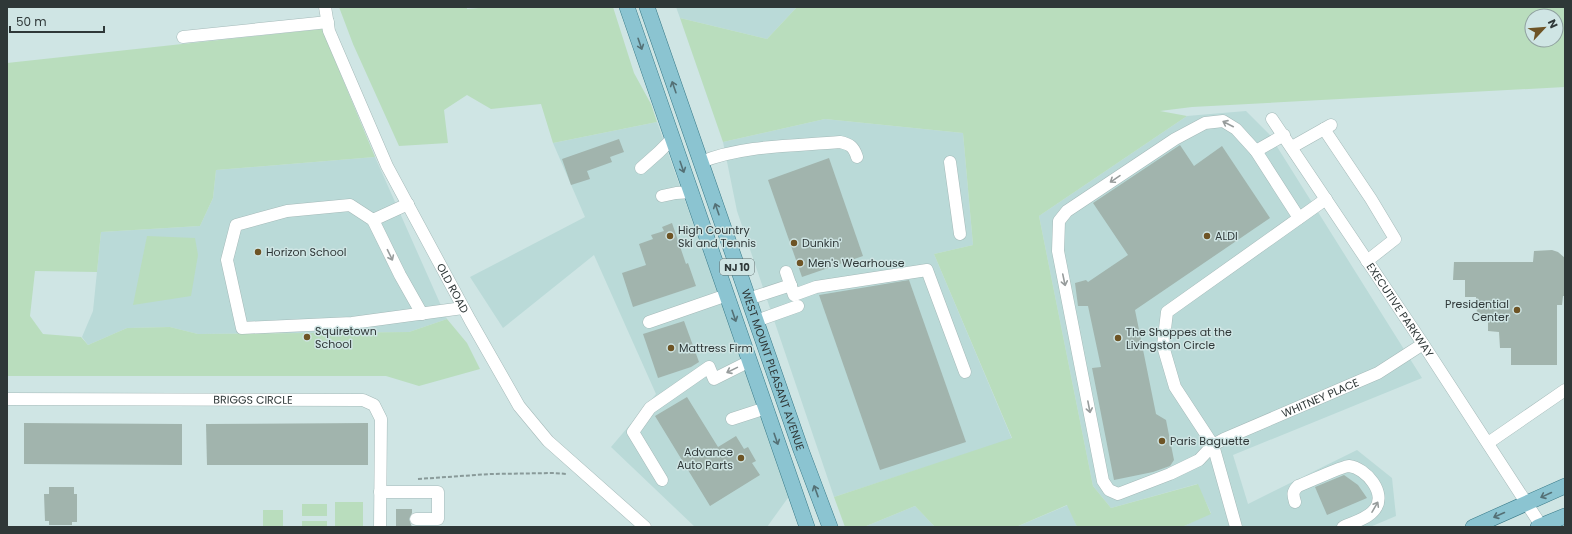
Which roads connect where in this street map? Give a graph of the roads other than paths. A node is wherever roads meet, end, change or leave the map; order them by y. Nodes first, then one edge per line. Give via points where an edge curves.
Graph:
1 (325, 7) edge
2 (627, 7) edge
3 (647, 7) edge
4 (328, 22) junction
5 (184, 36) dead end
6 (1272, 119) dead end
7 (1284, 135) junction
8 (673, 138) junction
9 (1292, 147) junction
10 (1256, 151) junction
11 (857, 157) dead end
12 (701, 162) junction
13 (950, 162) dead end
14 (641, 168) dead end
15 (691, 192) junction
16 (662, 196) dead end
17 (1326, 199) junction
18 (408, 204) junction
19 (1300, 218) junction
20 (373, 220) junction
21 (960, 234) dead end
22 (1367, 261) junction
23 (786, 272) dead end
24 (791, 286) junction
25 (727, 295) junction
26 (748, 299) junction
27 (798, 306) dead end
28 (463, 308) junction
29 (422, 314) junction
30 (649, 322) dead end
31 (756, 322) junction
32 (1423, 344) junction
33 (750, 361) junction
34 (965, 372) dead end
35 (1565, 390) edge
36 (7, 399) edge
37 (766, 408) junction
38 (732, 419) dead end
39 (1488, 443) junction
40 (1213, 445) junction
41 (662, 480) dead end
42 (1565, 486) edge
43 (380, 492) junction
44 (1295, 502) dead end
45 (1526, 504) junction
46 (1565, 516) edge
47 (416, 519) dead end
48 (380, 527) edge
49 (644, 527) edge
50 (807, 527) edge
51 (830, 527) edge
52 (1236, 527) edge
53 (1343, 527) edge
54 (1473, 527) edge
55 (1540, 527) edge

1 - 4 street, OLD ROAD
2 -> 8 main road, WEST MOUNT PLEASANT AVENUE / NJ 10
12 -> 3 main road, WEST MOUNT PLEASANT AVENUE / NJ 10
4 - 5 street
4 - 18 street, OLD ROAD via 329,31 387,166
6 - 7 street, EXECUTIVE PARKWAY
7 - 9 street, EXECUTIVE PARKWAY
7 - 10 street
8 - 14 street
8 -> 15 main road, WEST MOUNT PLEASANT AVENUE / NJ 10
9 - 17 street, EXECUTIVE PARKWAY
9 - 22 street via 1327,127 1395,239
10 - 19 street, WHITNEY PLACE
10 -> 40 street, WHITNEY PLACE via 1236,129 1223,121 1205,122 1067,211 1059,221 1058,251 1103,481 1109,490 1118,494 1170,474 1199,460
11 - 12 street via 854,149 840,142 742,150
26 -> 12 main road, WEST MOUNT PLEASANT AVENUE / NJ 10
13 - 21 street
15 - 16 street
15 - 25 main road, WEST MOUNT PLEASANT AVENUE / NJ 10
17 - 19 street
17 - 22 street, EXECUTIVE PARKWAY
18 - 20 street
18 - 28 street, OLD ROAD
19 - 40 street via 1167,312 1163,346 1175,387
20 -> 29 street
20 - 29 street via 350,205 287,211 236,225 227,260 242,328 352,323
22 - 32 street, EXECUTIVE PARKWAY
23 - 24 street
24 - 26 street
24 - 34 street via 794,295 816,287 927,270
25 - 30 street
25 -> 33 main road, WEST MOUNT PLEASANT AVENUE / NJ 10
26 - 31 main road, WEST MOUNT PLEASANT AVENUE / NJ 10
27 - 31 street
28 - 29 street
28 - 49 street, OLD ROAD via 519,406 548,441
51 -> 31 main road, WEST MOUNT PLEASANT AVENUE / NJ 10
32 - 39 street, EXECUTIVE PARKWAY
32 - 40 street, WHITNEY PLACE via 1378,373
33 - 37 main road, WEST MOUNT PLEASANT AVENUE / NJ 10
33 -> 41 street via 714,378 709,367 650,408 633,432
35 - 39 street
36 - 43 street, BRIGGS CIRCLE via 363,400 374,405 381,419
37 - 38 street
37 -> 50 main road, WEST MOUNT PLEASANT AVENUE / NJ 10
39 - 45 street, EXECUTIVE PARKWAY
40 - 52 street
42 -> 45 main road
43 - 47 street via 438,492 438,519
43 - 48 street, BRIGGS CIRCLE
53 -> 44 street via 1371,514 1378,501 1372,480 1357,468 1348,466 1298,486 1293,494
45 -> 54 main road
45 - 55 street, EXECUTIVE PARKWAY
46 - 55 main road

